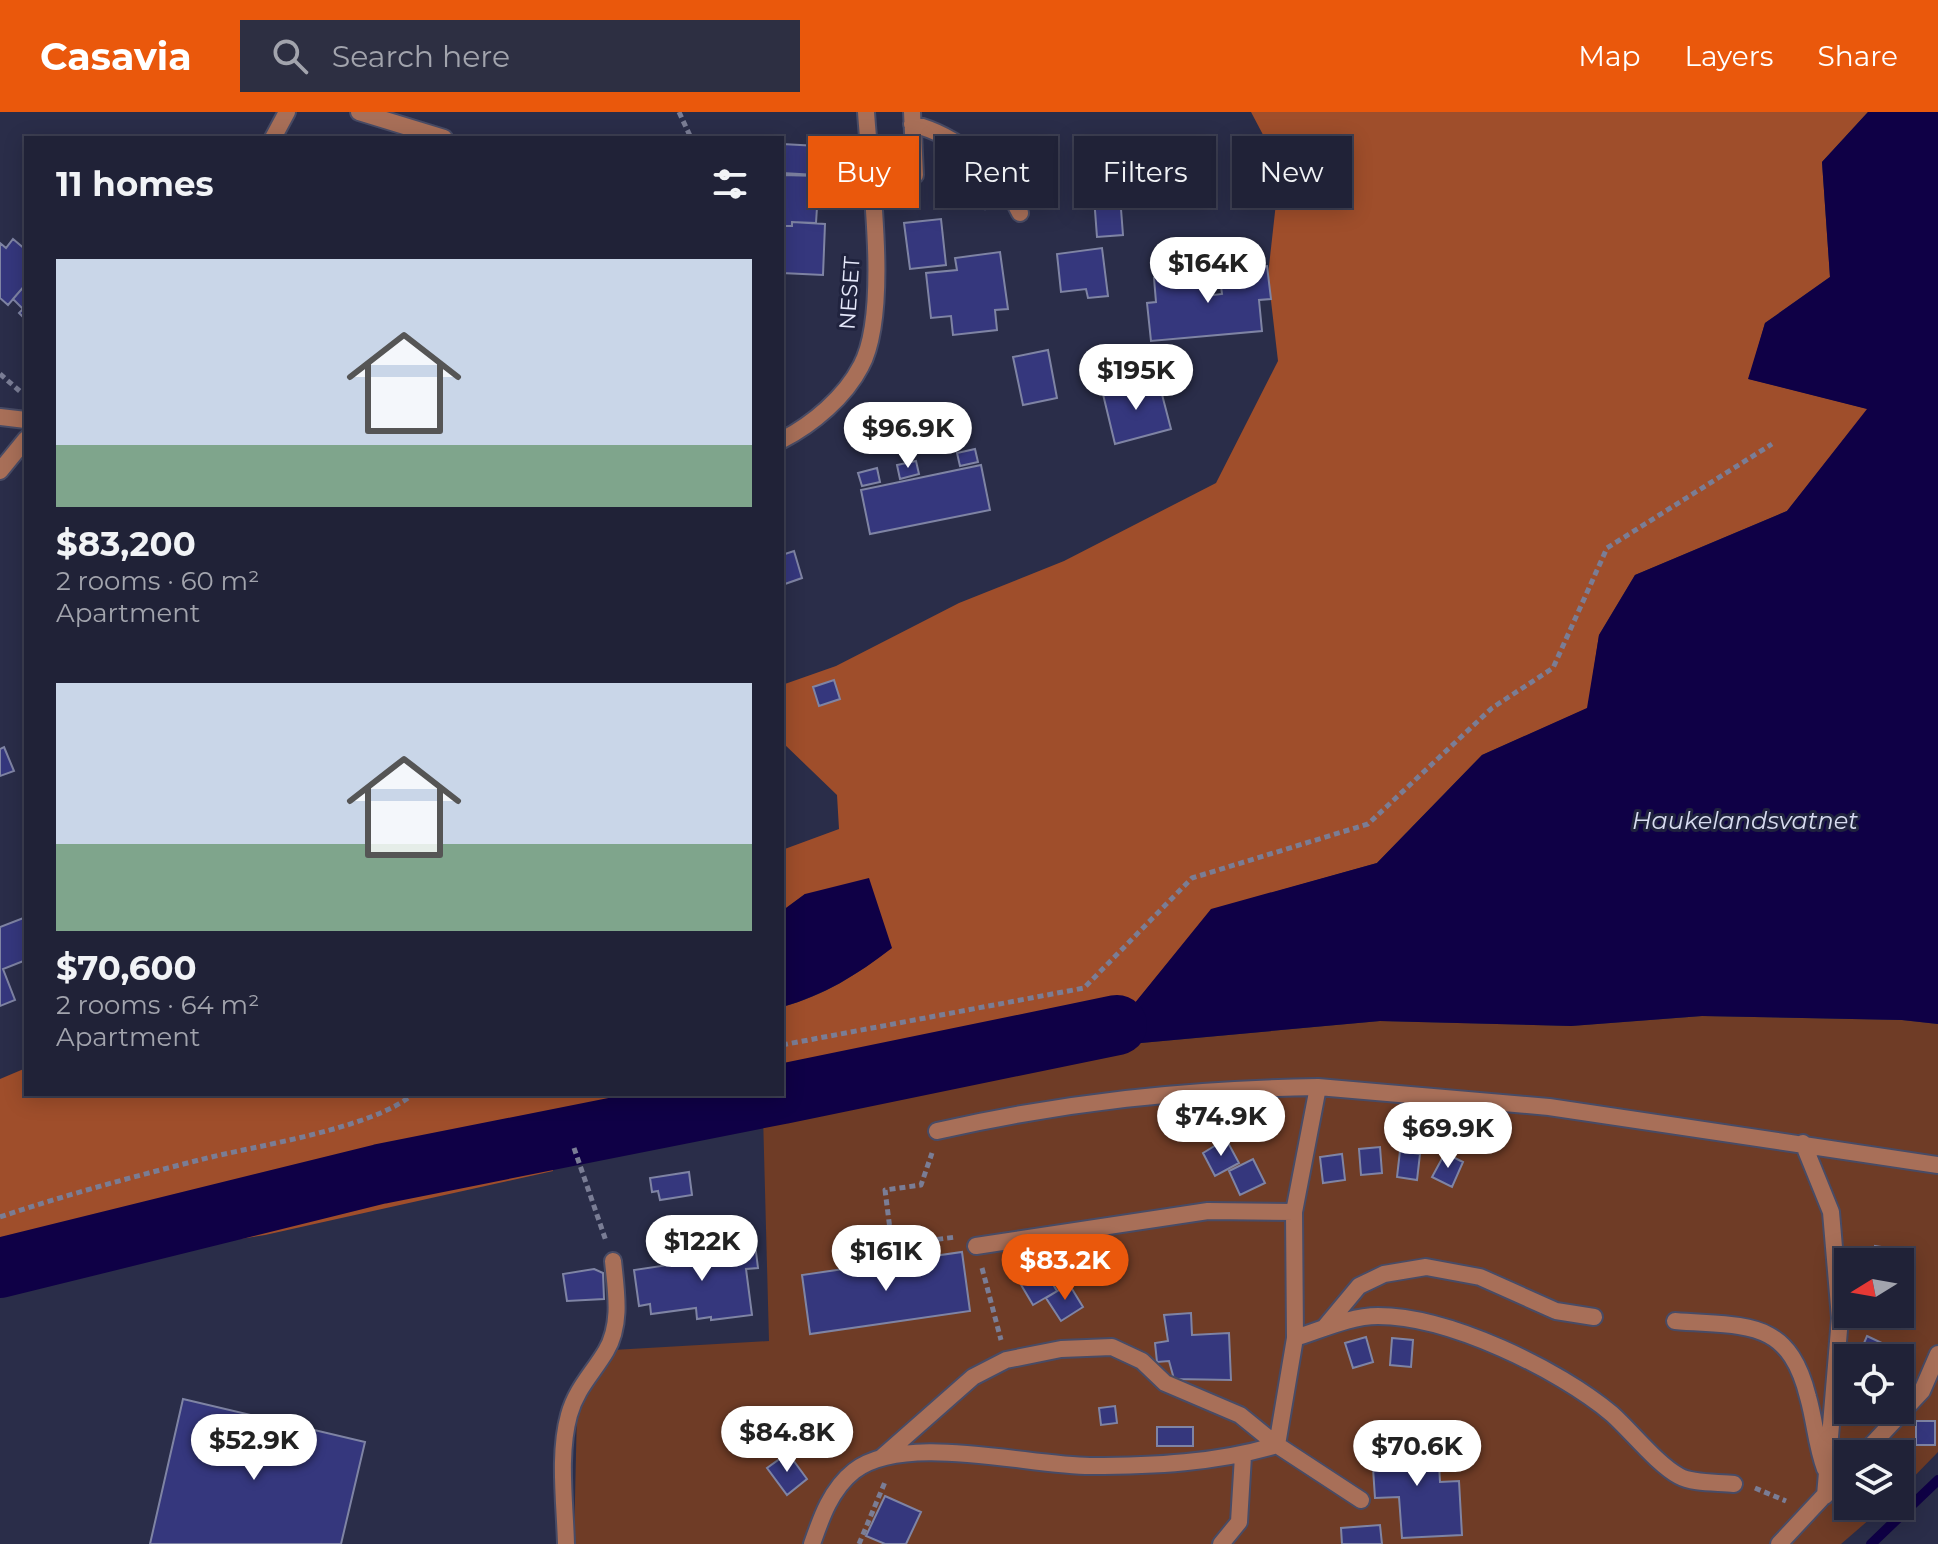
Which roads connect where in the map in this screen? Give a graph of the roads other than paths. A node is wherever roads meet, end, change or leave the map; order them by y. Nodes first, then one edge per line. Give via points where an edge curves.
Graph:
1 (287, 112) edge
2 (359, 112) edge
3 (866, 112) edge
4 (912, 118) edge
5 (274, 136) edge
6 (437, 136) edge
7 (1020, 213) dead end
8 (0, 417) edge
9 (24, 420) edge
10 (784, 439) edge
11 (24, 441) edge
12 (0, 471) edge
13 (1318, 1087) junction
14 (937, 1131) road end
15 (1803, 1143) junction
16 (1938, 1165) edge
17 (1294, 1212) junction
18 (976, 1246) road end
19 (613, 1261) road end
20 (1594, 1317) dead end
21 (1675, 1321) dead end
22 (1323, 1329) junction
23 (1295, 1338) junction
24 (1938, 1354) edge
25 (1876, 1440) edge
26 (1277, 1445) junction
27 (1243, 1456) junction
28 (888, 1458) junction
29 (1827, 1474) junction
30 (1734, 1484) dead end
31 (1834, 1486) edge
32 (1825, 1496) junction
33 (1361, 1500) dead end
34 (566, 1544) edge
35 (812, 1544) edge
36 (1221, 1544) edge
37 (1779, 1544) edge

1 - 5 street
2 - 6 street
3 - 10 street, NESET via 875,245 874,317 863,364 844,392
4 - 7 street via 975,156 998,178
8 - 9 street
11 - 12 street
13 - 14 street via 1207,1089 1093,1100
13 - 15 street via 1549,1107
13 - 17 street
15 - 16 street
15 - 29 street via 1831,1212 1840,1318
17 - 18 street via 1208,1211
17 - 23 street
19 - 34 street via 615,1328 568,1417
20 - 22 street via 1556,1311 1480,1277 1426,1267 1384,1274 1359,1286
21 - 29 street via 1746,1327 1779,1338 1799,1366
22 - 23 street
22 - 30 street via 1377,1316 1410,1318 1480,1341 1598,1405 1681,1477
23 - 26 street
24 - 25 street via 1922,1391
26 - 27 street
26 - 28 street via 1240,1415 1165,1383 1142,1361 1112,1347 1061,1349 1006,1360 973,1377
26 - 33 street
27 - 28 street via 1085,1466 946,1453
27 - 36 street via 1239,1522
28 - 35 street via 856,1470 836,1490
29 - 32 street
31 - 32 street
32 - 37 street

